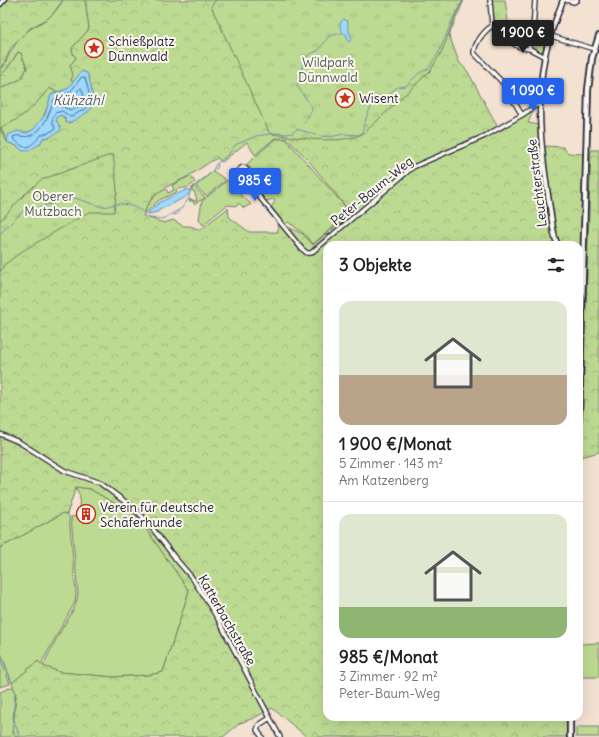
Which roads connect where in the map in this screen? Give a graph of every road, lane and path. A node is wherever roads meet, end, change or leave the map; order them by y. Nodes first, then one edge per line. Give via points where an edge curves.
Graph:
1 (4, 0) edge
2 (490, 0) edge
3 (535, 0) edge
4 (564, 0) edge
5 (577, 0) edge
6 (0, 4) edge
7 (492, 26) junction
8 (551, 36) junction
9 (599, 36) edge
10 (596, 46) edge
11 (530, 49) junction
12 (545, 57) junction
13 (541, 102) junction
14 (522, 115) junction
15 (257, 194) junction
16 (325, 241) edge
17 (556, 241) edge
18 (582, 241) edge
19 (323, 243) edge
20 (0, 434) edge
21 (270, 718) junction
22 (570, 721) edge
23 (262, 737) edge
24 (280, 737) edge
25 (570, 737) edge

1 - 6 street
2 - 7 street
3 - 11 street
4 - 5 street
4 - 8 street, Leuchterstraße
7 - 11 street via 509,42
7 - 14 street via 475,47 474,53 503,83
8 - 10 street
8 - 12 street, Leuchterstraße
9 - 10 main road
10 - 18 main road via 588,90
11 - 12 street
12 - 13 street, Leuchterstraße
13 - 14 street, Peter-Baum-Weg
13 - 17 street, Leuchterstraße via 545,168
14 - 16 street, Peter-Baum-Weg via 484,136 413,167
15 - 15 street, Peter-Baum-Weg via 256,181 245,168 240,169
15 - 19 street, Peter-Baum-Weg via 307,253 311,253
20 - 21 street, Katterbachstraße via 19,442 64,471 100,483 141,514 193,579 228,636
21 - 23 street via 258,725 257,730
21 - 24 street, Katterbachstraße
22 - 25 main road

